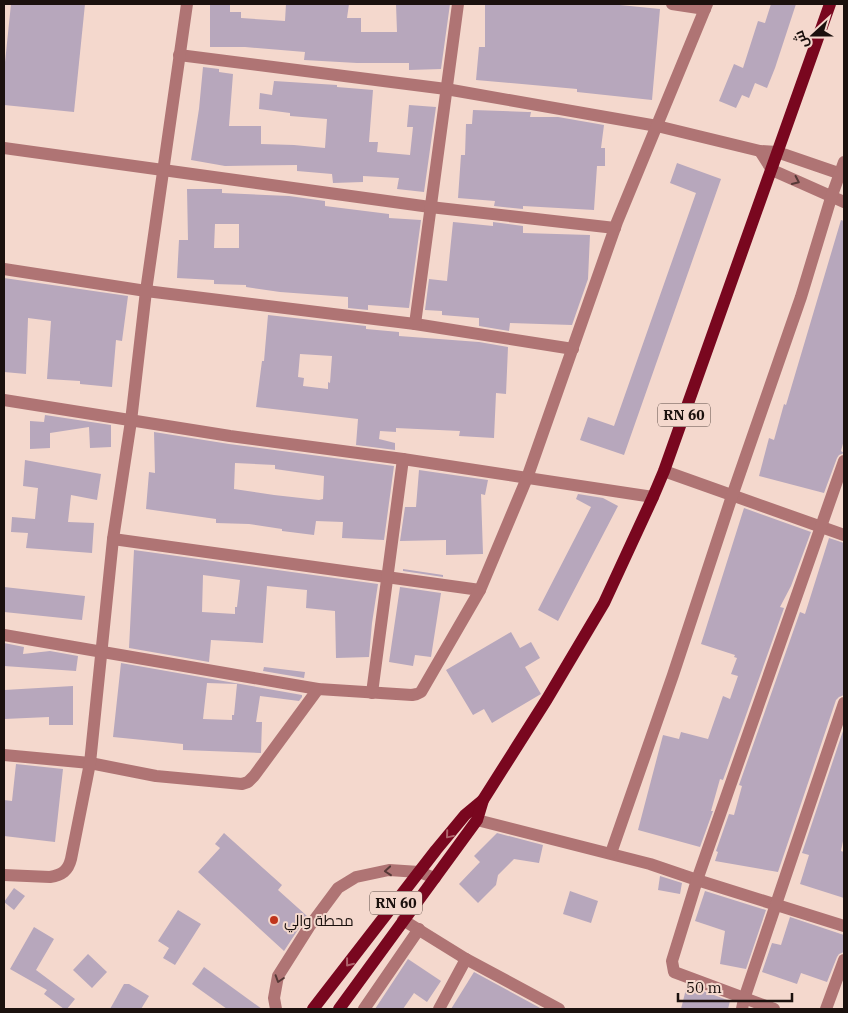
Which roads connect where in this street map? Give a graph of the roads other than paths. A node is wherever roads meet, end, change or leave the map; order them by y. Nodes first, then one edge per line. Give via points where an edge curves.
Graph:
1 (187, 4) edge
2 (458, 4) edge
3 (672, 4) edge
4 (830, 4) edge
5 (706, 6) edge
6 (179, 55) junction
7 (446, 89) junction
8 (657, 126) junction
9 (4, 148) edge
10 (760, 151) junction
11 (777, 152) junction
12 (163, 170) junction
13 (772, 170) junction
14 (843, 170) edge
15 (831, 198) junction
16 (844, 202) edge
17 (430, 207) junction
18 (615, 228) junction
19 (4, 269) edge
20 (146, 291) junction
21 (415, 324) junction
22 (573, 349) junction
23 (4, 400) edge
24 (131, 421) junction
25 (403, 459) junction
26 (844, 461) edge
27 (664, 471) junction
28 (527, 478) junction
29 (732, 496) junction
30 (653, 497) junction
31 (822, 528) junction
32 (844, 535) edge
33 (113, 539) junction
34 (386, 576) junction
35 (480, 590) junction
36 (4, 636) edge
37 (101, 653) junction
38 (318, 689) junction
39 (372, 693) junction
40 (844, 703) edge
41 (4, 755) edge
42 (90, 764) junction
43 (483, 800) junction
44 (477, 820) junction
45 (611, 853) junction
46 (419, 872) junction
47 (4, 875) edge
48 (435, 878) junction
49 (697, 880) junction
50 (776, 904) junction
51 (403, 920) junction
52 (844, 926) edge
53 (419, 929) junction
54 (466, 959) junction
55 (844, 960) edge
56 (743, 1004) edge
57 (276, 1009) edge
58 (313, 1009) edge
59 (340, 1009) edge
60 (364, 1009) edge
61 (439, 1009) edge
62 (559, 1009) edge
63 (774, 1009) edge
64 (826, 1009) edge

1 - 6 street
2 - 7 street
3 - 5 street
4 - 11 main road, RN 60
5 - 8 street
6 - 7 street
6 - 12 street
7 - 8 street
7 - 17 street
8 - 10 street
8 - 18 street
9 - 12 street
10 - 11 street
10 - 13 street
11 - 13 main road, RN 60
11 - 14 street
12 - 17 street
12 - 20 street
13 -> 15 street
13 - 27 main road, RN 60
14 - 15 street
15 - 16 street
15 - 29 street via 801,297
17 - 18 street
17 - 21 street
18 - 22 street
19 - 20 street
20 - 21 street
20 - 24 street
21 - 22 street
22 - 28 street
23 - 24 street
24 - 25 street
24 - 33 street
25 - 28 street
25 - 34 street
26 - 31 street
27 - 29 street
27 - 30 main road, RN 60
28 - 30 street
28 - 35 street
29 - 31 street
29 - 45 street
30 - 43 main road, RN 60 via 604,603
31 - 32 street
31 - 49 street
33 - 34 street
33 - 37 street
34 - 35 street
34 - 39 street
35 - 39 street via 421,692 412,695
36 - 37 street
37 - 38 street
37 - 42 street
38 - 39 street
38 - 42 street via 254,776 242,784 156,776
40 - 50 street
41 - 42 street
42 - 47 street via 69,867 65,873 50,877
43 - 44 main road, RN 60
43 -> 46 main road, RN 60 via 465,816
44 - 45 street
44 - 48 main road, RN 60
45 - 49 street
46 - 48 street
46 -> 57 street via 389,870 356,878 338,888 278,976 274,998
46 -> 58 main road, RN 60
48 - 51 main road, RN 60
49 - 50 street
49 - 56 street via 673,955 672,970
50 - 52 street
50 - 56 street
51 - 53 street
51 - 59 main road, RN 60
53 - 54 street
53 - 60 street
54 - 61 street
54 - 62 street
55 - 64 street
56 - 63 street

